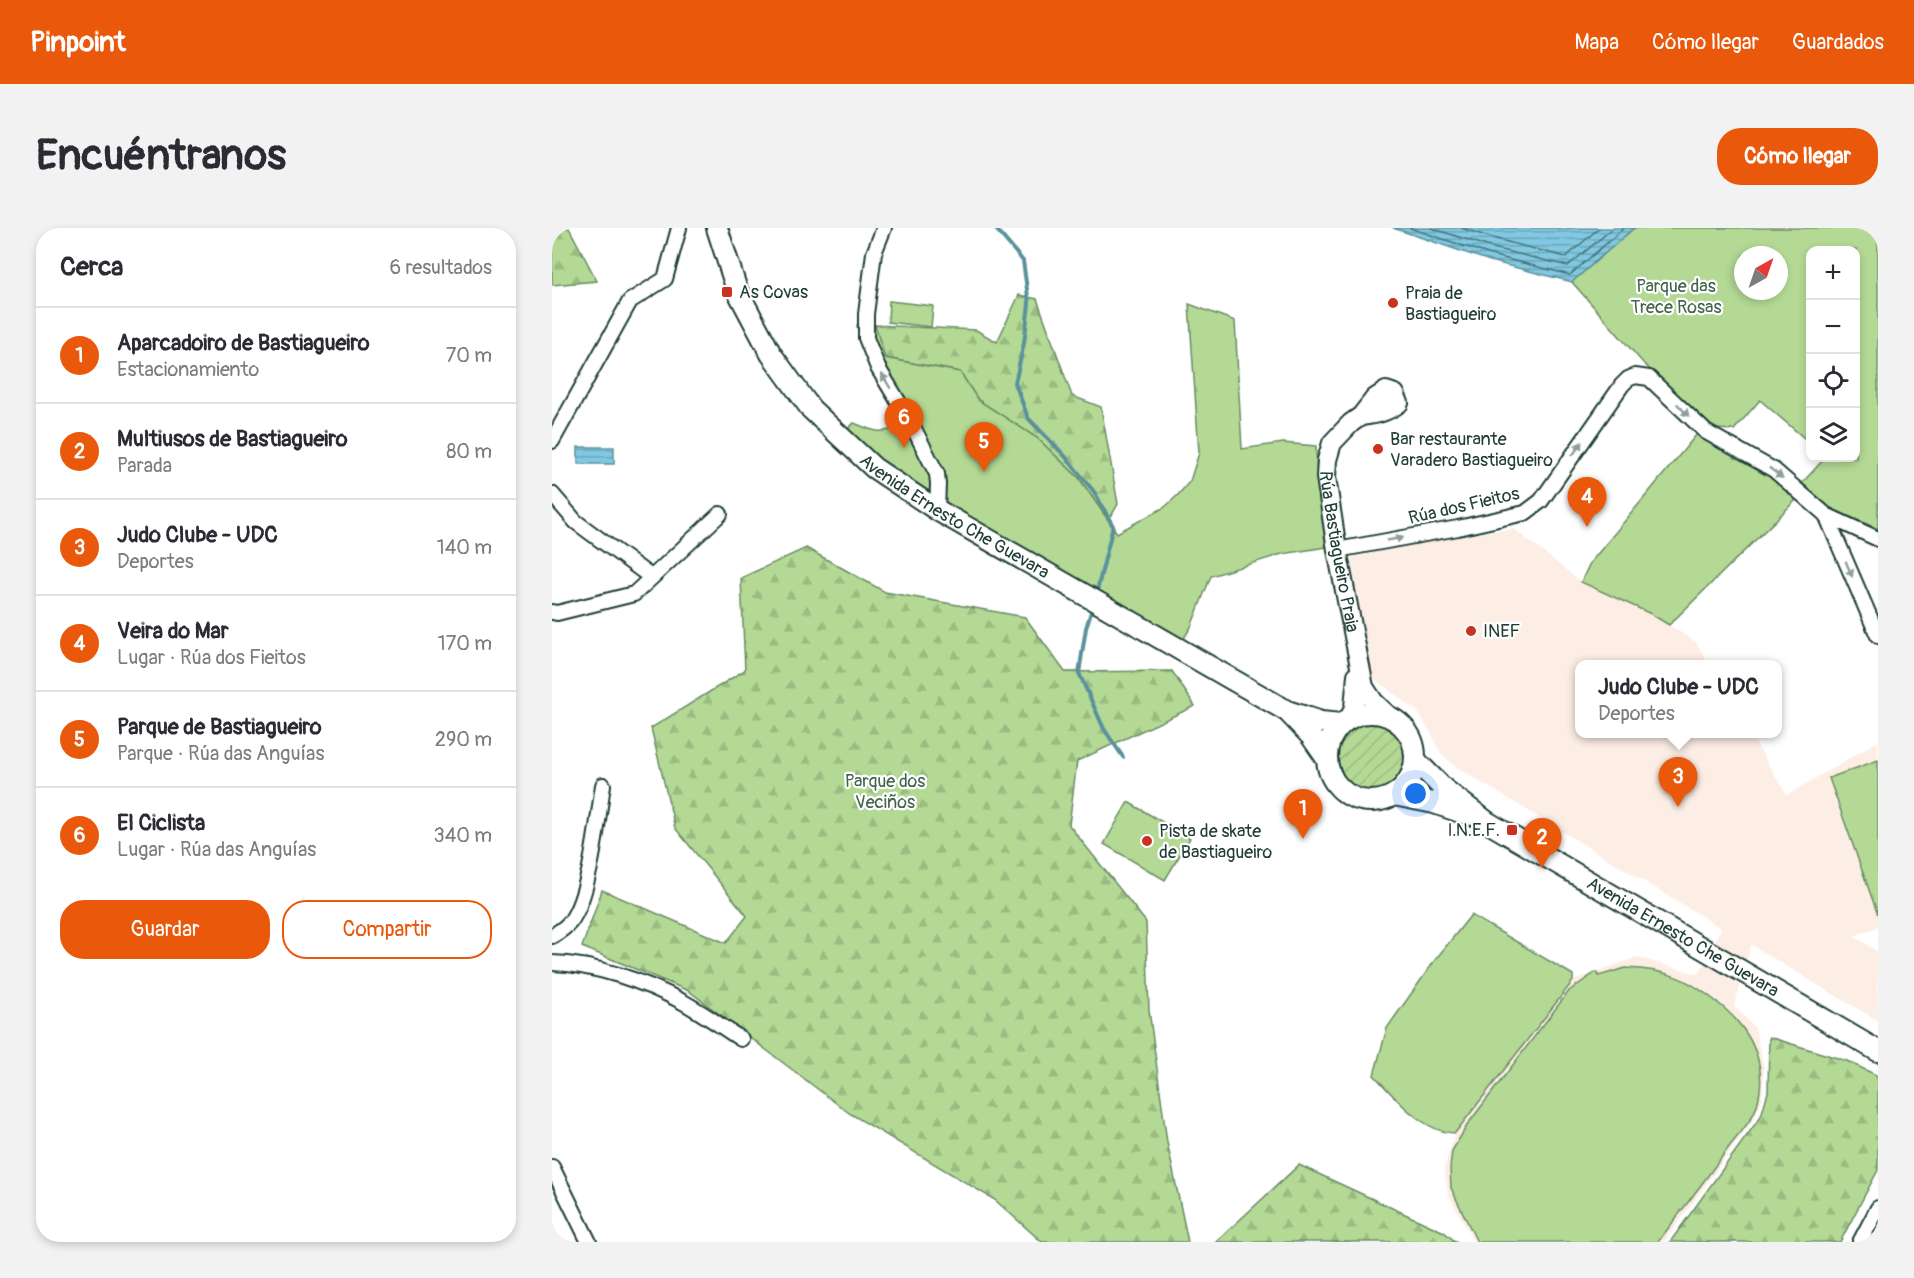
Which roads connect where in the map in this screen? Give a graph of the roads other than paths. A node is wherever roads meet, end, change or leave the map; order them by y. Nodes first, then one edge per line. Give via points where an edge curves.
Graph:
1 (679, 228) edge
2 (717, 228) edge
3 (884, 228) edge
4 (1361, 416) dead end
5 (552, 441) edge
6 (552, 494) edge
7 (937, 510) junction
8 (720, 514) dead end
9 (1826, 515) junction
10 (1878, 539) edge
11 (1337, 550) junction
12 (651, 577) junction
13 (554, 615) edge
14 (1878, 636) edge
15 (1358, 664) junction
16 (1287, 711) junction
17 (1389, 716) junction
18 (1345, 721) junction
19 (1327, 759) junction
20 (1416, 761) junction
21 (603, 785) dead end
22 (1394, 795) junction
23 (1487, 822) junction
24 (552, 936) edge
25 (552, 963) edge
26 (741, 1039) dead end
27 (1878, 1051) edge
28 (552, 1167) edge
29 (1878, 1208) edge
30 (589, 1242) edge
31 (1860, 1242) edge

1 - 5 street via 665,279 630,301
2 - 7 main road, Avenida Ernesto Che Guevara via 737,290 771,354 811,409 874,468
7 -> 3 street via 937,474 878,368 866,338 874,253
4 - 11 street, Rúa Bastiagueiro Praia via 1332,442 1327,460
6 - 12 street via 576,522
7 - 16 main road, Avenida Ernesto Che Guevara
8 - 12 street
9 - 10 street
11 -> 9 street, Rúa dos Fieitos via 1458,528 1533,509 1622,385 1641,376 1659,385 1706,432 1774,470
9 -> 14 street
11 - 15 street, Rúa Bastiagueiro Praia
12 - 13 street via 634,594
15 - 17 street via 1364,688
15 - 18 street via 1354,707
16 - 18 main road, Avenida Ernesto Che Guevara via 1321,722
16 - 19 main road, Avenida Ernesto Che Guevara via 1311,735
17 - 18 main road via 1364,713
17 - 20 main road via 1406,729 1415,747
18 - 19 main road via 1330,742
19 - 22 main road via 1330,773 1344,791 1359,800
20 - 22 main road via 1408,782
20 - 23 main road, Avenida Ernesto Che Guevara
21 - 24 street via 578,906 572,921
22 - 23 main road, Avenida Ernesto Che Guevara via 1434,803
23 - 27 main road, Avenida Ernesto Che Guevara
25 - 26 street via 573,963 639,982 683,1002
28 - 30 street
29 - 31 street

